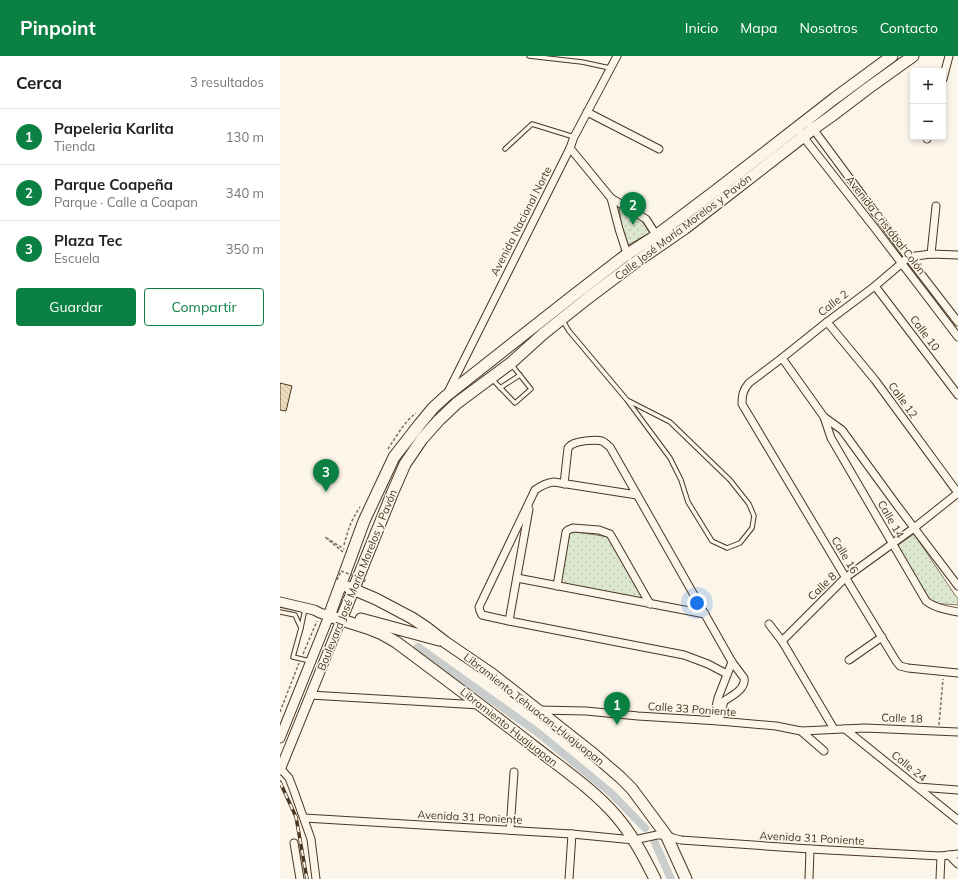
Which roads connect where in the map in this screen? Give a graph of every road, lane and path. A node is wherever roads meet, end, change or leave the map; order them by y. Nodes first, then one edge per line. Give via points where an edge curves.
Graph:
1 (529, 56) edge
2 (617, 56) edge
3 (892, 56) edge
4 (913, 56) edge
5 (949, 56) edge
6 (610, 68) junction
7 (946, 68) edge
8 (587, 112) junction
9 (810, 124) junction
10 (799, 132) junction
11 (574, 137) junction
12 (570, 148) junction
13 (505, 149) dead end
14 (659, 149) dead end
15 (611, 198) junction
16 (936, 206) dead end
17 (660, 239) junction
18 (931, 254) junction
19 (626, 255) junction
20 (958, 255) edge
21 (908, 257) junction
22 (902, 263) junction
23 (632, 264) junction
24 (875, 286) junction
25 (559, 315) junction
26 (827, 322) junction
27 (958, 322) edge
28 (958, 337) edge
29 (782, 358) junction
30 (510, 363) junction
31 (520, 375) junction
32 (491, 378) junction
33 (500, 388) junction
34 (958, 395) edge
35 (446, 396) junction
36 (627, 400) junction
37 (457, 403) joint
38 (742, 404) joint
39 (824, 417) junction
40 (564, 484) junction
41 (958, 493) edge
42 (637, 495) junction
43 (531, 500) junction
44 (914, 528) junction
45 (892, 544) junction
46 (517, 578) junction
47 (846, 578) junction
48 (338, 582) junction
49 (557, 586) junction
50 (958, 586) edge
51 (357, 587) junction
52 (280, 602) edge
53 (650, 604) junction
54 (310, 609) junction
55 (280, 612) edge
56 (958, 612) edge
57 (330, 613) junction
58 (705, 614) junction
59 (342, 617) junction
60 (509, 621) junction
61 (769, 624) dead end
62 (301, 628) junction
63 (402, 630) junction
64 (882, 637) junction
65 (782, 641) junction
66 (396, 642) junction
67 (445, 642) junction
68 (850, 660) dead end
69 (311, 661) junction
70 (732, 662) junction
71 (944, 672) junction
72 (958, 673) edge
73 (727, 674) junction
74 (310, 695) junction
75 (721, 700) junction
76 (482, 706) junction
77 (538, 710) junction
78 (716, 721) junction
79 (834, 729) junction
80 (845, 729) junction
81 (801, 731) junction
82 (939, 731) junction
83 (958, 732) edge
84 (280, 738) edge
85 (824, 752) dead end
86 (280, 769) edge
87 (514, 772) dead end
88 (918, 787) junction
89 (958, 790) edge
90 (304, 818) junction
91 (958, 820) edge
92 (510, 830) junction
93 (572, 834) junction
94 (661, 835) junction
95 (639, 839) junction
96 (294, 843) dead end
97 (810, 849) junction
98 (958, 854) edge
99 (945, 855) junction
100 (958, 864) edge
101 (300, 879) edge
102 (316, 879) edge
103 (569, 879) edge
104 (655, 879) edge
105 (686, 879) edge
106 (809, 879) edge
107 (940, 879) edge

1 - 6 lane
2 - 6 street, Avenida Nacional Norte
3 - 9 main road, Calle José María Morelos y Pavón
4 - 9 main road, Calle José María Morelos y Pavón via 830,117
5 - 7 street
6 - 8 street, Avenida Nacional Norte
8 - 11 street, Avenida Nacional Norte
8 - 14 street
9 - 10 main road, Calle José María Morelos y Pavón
9 - 21 street, Avenida Cristóbal Colón
10 - 17 main road, Calle José María Morelos y Pavón via 714,192
10 - 22 street, Avenida Cristóbal Colón
11 - 12 street, Avenida Nacional Norte
11 - 13 lane via 532,124
12 - 15 street
12 - 35 street, Avenida Nacional Norte
15 - 17 street via 646,219
15 - 19 street
16 - 18 street
17 - 19 main road, Calle José María Morelos y Pavón
17 - 23 main road, Calle José María Morelos y Pavón
18 - 20 street
18 - 21 street
19 - 23 street
19 - 25 main road, Calle José María Morelos y Pavón
21 - 22 street, Calle 2
21 - 27 street, Avenida Cristóbal Colón
22 - 24 street, Calle 2
22 - 28 street, Avenida Cristóbal Colón
23 - 25 main road, Calle José María Morelos y Pavón via 588,298
24 - 26 street, Calle 2
24 - 34 street, Calle 10
25 - 30 main road, Calle José María Morelos y Pavón
25 - 35 main road, Calle José María Morelos y Pavón
25 - 36 lane
26 - 29 street, Calle 2
26 - 41 street, Calle 12 via 875,380
29 - 38 street, Calle 2 via 749,383 744,389
29 - 39 street, Calle 14
30 - 31 lane
30 - 32 main road, Calle José María Morelos y Pavón
31 - 33 lane
31 - 33 lane via 531,389 515,403
32 - 33 lane
32 - 37 main road, Calle José María Morelos y Pavón
35 - 48 main road, Boulevard José María Morelos y Pavón via 419,424 394,457
36 - 36 lane via 670,458 688,502 712,540 727,548 740,543 752,528 754,516 749,504 730,480 670,422
37 - 51 main road, Boulevard José María Morelos y Pavón via 422,439 405,464
38 - 47 street, Calle 16
39 - 44 street, Calle 14 via 842,430
39 - 45 street, Calle 14 via 831,438
40 - 42 street
40 - 42 street via 568,448 571,444 600,440 610,448
40 - 43 street via 554,482 542,485
41 - 44 street, Calle 8
42 - 58 street
43 - 46 street
43 - 60 street via 479,607 482,614
44 - 45 street, Calle 8
44 - 50 street, Calle 14
45 - 47 street, Calle 8
45 - 56 street, Calle 14 via 926,601
46 - 49 street
46 - 60 street
47 - 64 street, Calle 16
47 - 65 street, Calle 8
48 - 51 main road, Libramiento Tehuacan-Huajuapan
48 - 51 path, bridge via 341,571 365,580
48 - 57 main road, Boulevard José María Morelos y Pavón
49 - 53 street
49 - 53 street via 566,532 573,528 599,530 610,534
51 - 59 main road, Boulevard José María Morelos y Pavón
51 - 67 main road, Libramiento Tehuacan-Huajuapan via 412,618
52 - 54 main road
53 - 58 street
54 - 57 main road via 322,608
54 - 62 lane
55 - 62 lane via 295,615
57 - 59 main road
57 - 69 main road, Boulevard José María Morelos y Pavón
58 - 70 street
59 - 63 main road
59 - 66 main road, Libramiento Huajuapan
59 - 74 main road, Boulevard José María Morelos y Pavón
60 - 73 street via 684,655
61 - 65 street
62 - 69 lane via 293,657
63 - 66 main road
63 - 67 main road
64 - 68 street
64 - 71 street, Calle 16 via 900,666
65 - 79 street
66 - 76 main road, Libramiento Huajuapan
67 - 77 main road, Libramiento Tehuacan-Huajuapan
69 - 84 main road, Boulevard José María Morelos y Pavón
70 - 73 street
70 - 75 street via 745,682 733,695
71 - 72 street, Calle 16
71 - 82 path
73 - 75 street
74 - 76 street
74 - 86 main road, Boulevard José María Morelos y Pavón
75 - 78 street
76 - 95 main road, Libramiento Huajuapan via 607,805
77 - 78 street, Calle 33 Poniente
77 - 94 main road, Libramiento Tehuacan-Huajuapan via 632,789
78 - 81 street, Calle 33 Poniente via 776,726
79 - 80 street, Calle 33 Poniente
79 - 81 street, Calle 33 Poniente
80 - 82 street, Calle 18
80 - 88 street, Calle 24
81 - 85 street
82 - 83 street, Calle 18
86 - 90 street via 288,778
87 - 92 street
88 - 89 street
88 - 91 street, Calle 24
90 - 92 street, Avenida 31 Poniente
90 - 102 street via 311,839
92 - 93 street, Avenida 31 Poniente
93 - 95 street, Avenida 31 Poniente
93 - 103 street
94 - 95 street, Avenida 31 Poniente
94 - 97 street, Avenida 31 Poniente via 681,840
94 - 105 main road, Libramiento Tehuacan-Huajuapan
95 - 104 main road, Libramiento Huajuapan
96 - 101 street
97 - 99 street, Avenida 31 Poniente
97 - 106 street
98 - 99 street, Avenida 31 Poniente
99 - 100 street
99 - 107 street

